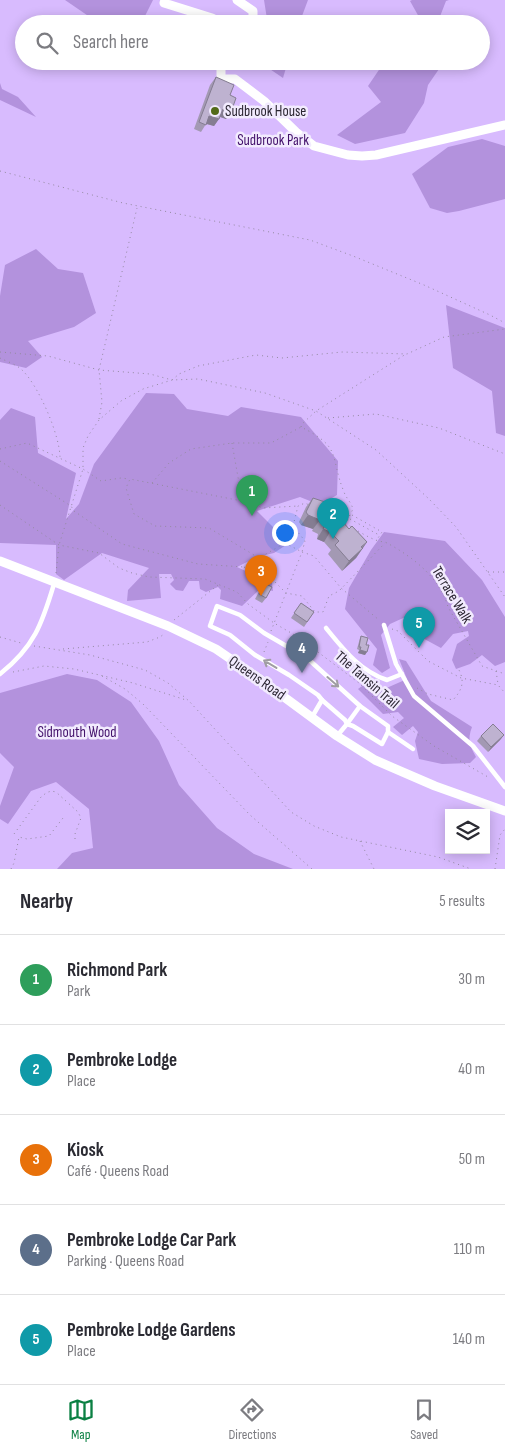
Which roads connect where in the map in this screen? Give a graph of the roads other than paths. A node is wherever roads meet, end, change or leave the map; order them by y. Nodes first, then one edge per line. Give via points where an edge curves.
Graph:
1 (165, 0) edge
2 (237, 0) edge
3 (202, 15) edge
4 (253, 15) edge
5 (220, 70) edge
6 (234, 70) edge
7 (235, 79) junction
8 (505, 125) edge
9 (0, 562) edge
10 (54, 584) junction
11 (384, 625) road end
12 (326, 628) dead end
13 (0, 674) edge
14 (402, 674) junction
15 (322, 700) junction
16 (360, 706) junction
17 (312, 717) junction
18 (347, 724) junction
19 (388, 732) junction
20 (337, 736) junction
21 (413, 749) dead end
22 (504, 786) edge
23 (505, 811) edge

1 - 3 street via 164,3
2 - 4 street via 253,11
5 - 7 street via 221,79
6 - 7 street
7 - 8 street via 314,146 348,155 376,155
9 - 10 street, Queens Road
10 - 13 lane via 47,610 29,646
10 - 17 street, Queens Road via 168,626 216,649
11 - 14 lane
12 - 14 lane via 350,657 374,676 387,680
14 - 22 lane via 414,696 473,746
15 -> 16 lane via 290,675 210,626 217,606 240,615 307,658
15 - 17 lane
15 - 18 lane
16 - 18 lane
16 - 19 lane via 388,726
17 - 20 street, Queens Road
18 - 19 lane via 382,744
18 - 20 lane
19 - 21 lane
20 - 23 street, Queens Road via 400,772

